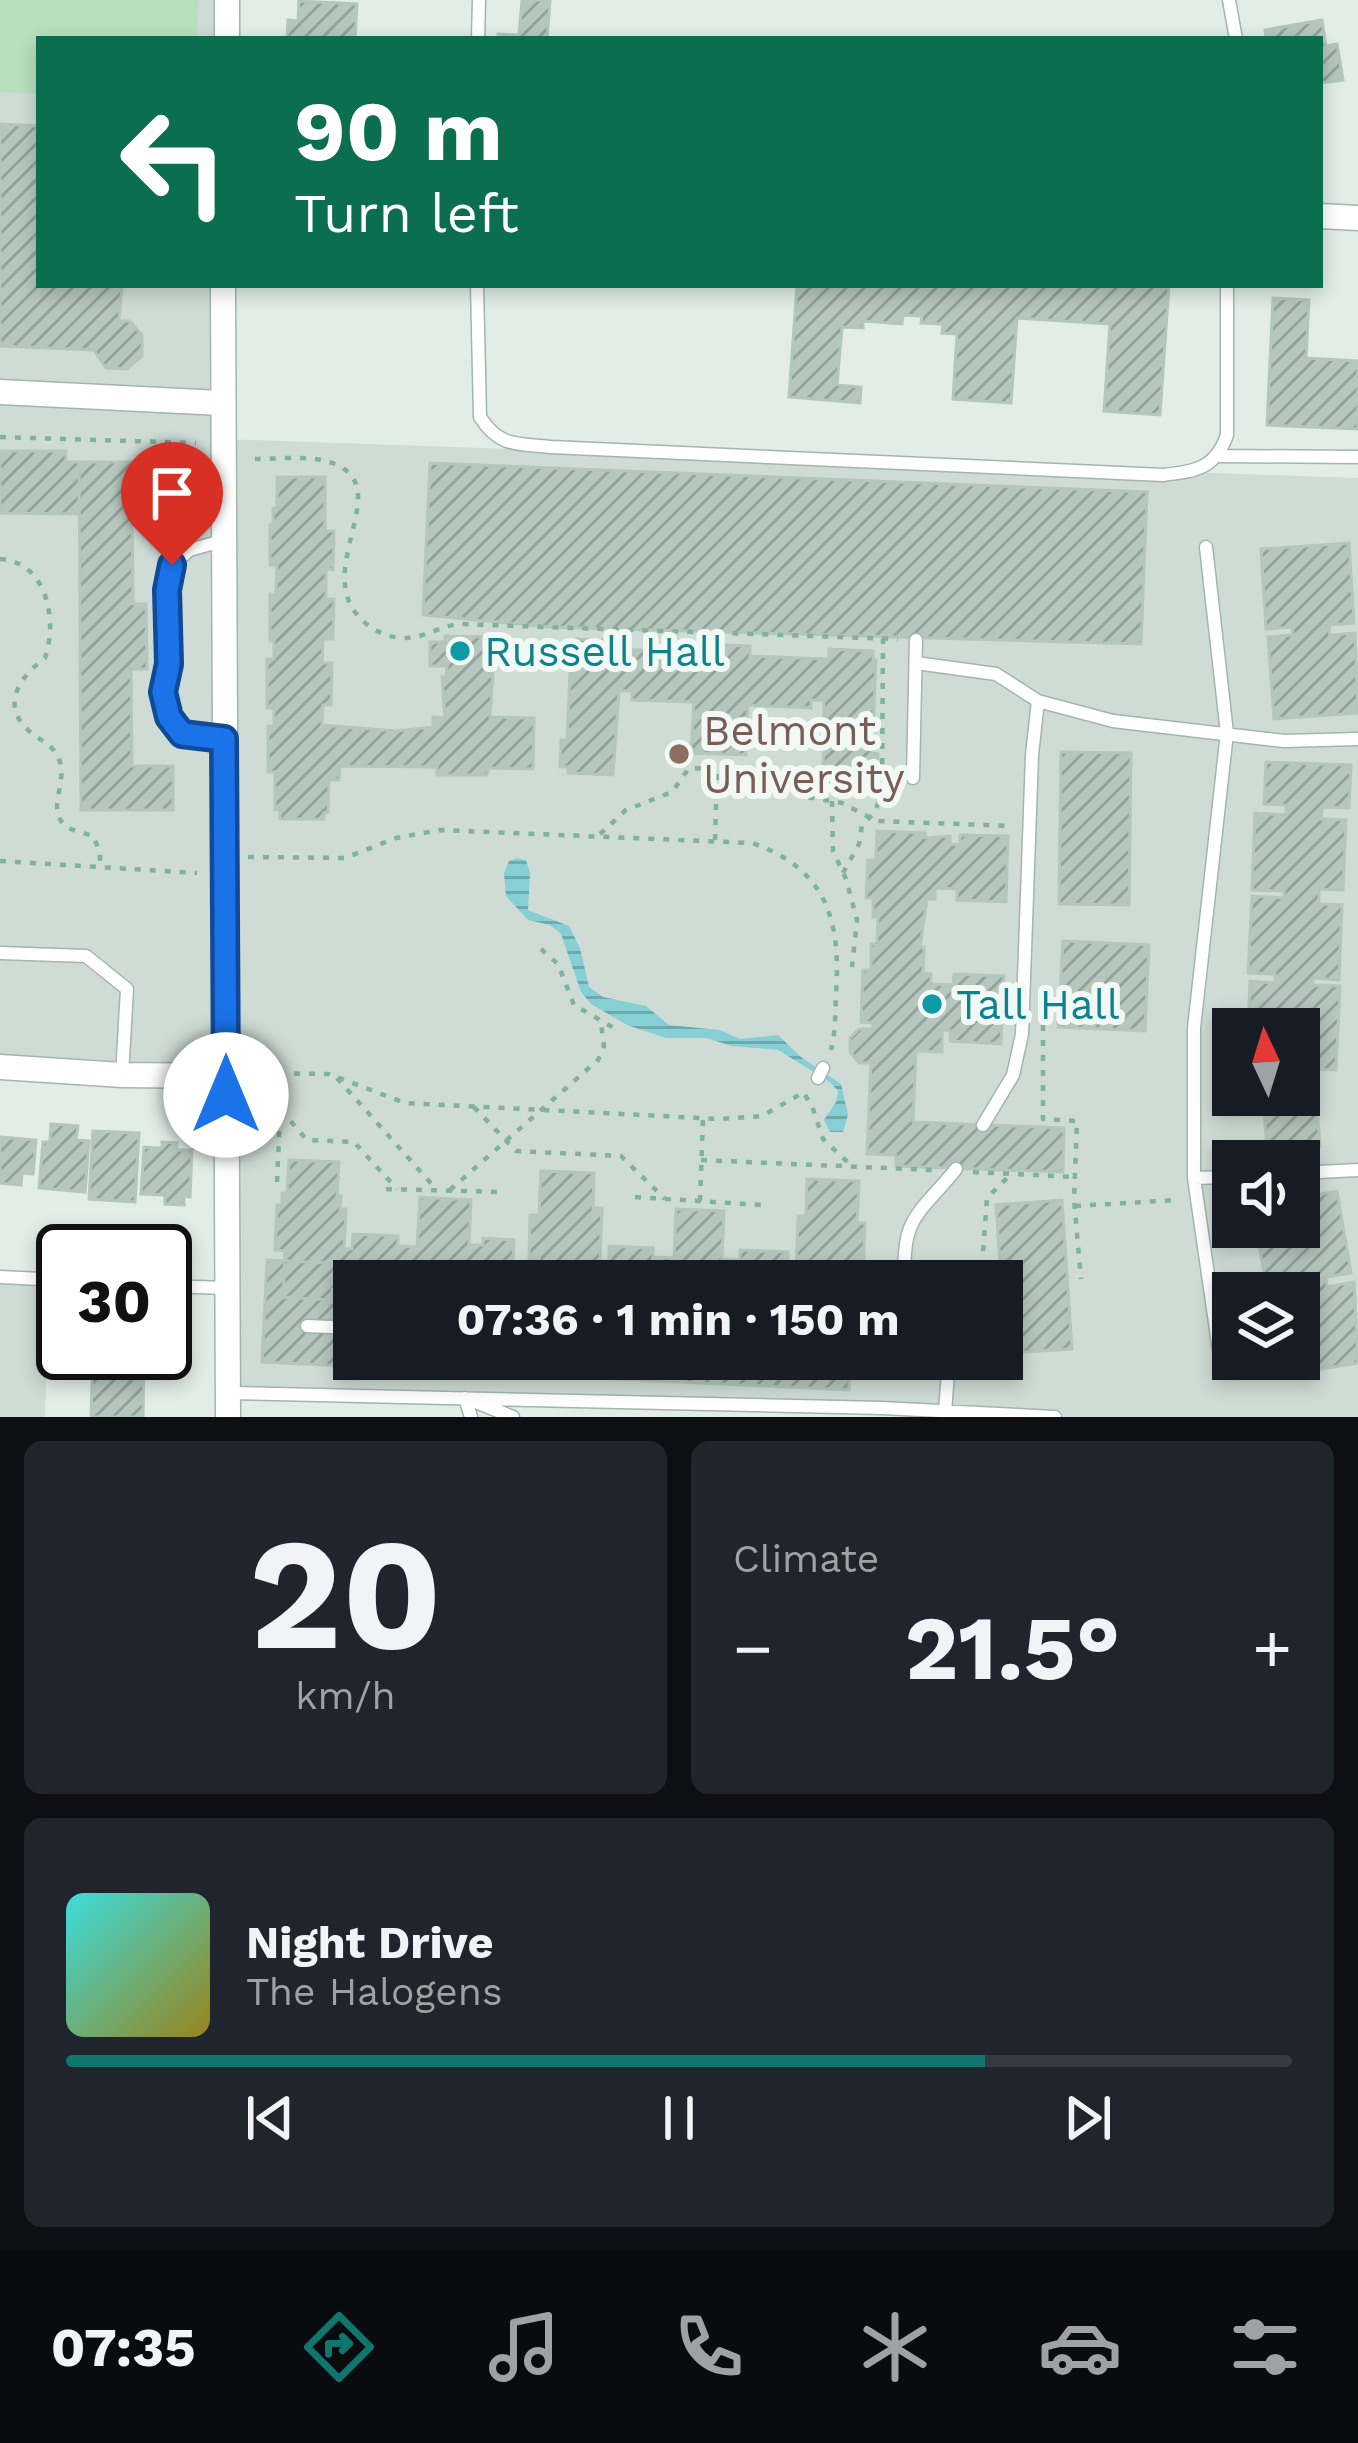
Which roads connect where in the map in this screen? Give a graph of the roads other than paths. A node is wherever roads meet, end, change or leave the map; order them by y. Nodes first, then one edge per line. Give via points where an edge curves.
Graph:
1 (227, 0) edge
2 (478, 0) edge
3 (1229, 0) edge
4 (227, 36) edge
5 (478, 36) edge
6 (1235, 36) edge
7 (1323, 216) edge
8 (1358, 218) edge
9 (223, 288) edge
10 (477, 288) edge
11 (1227, 288) edge
12 (0, 392) edge
13 (221, 403) junction
14 (1220, 456) junction
15 (1358, 457) edge
16 (222, 542) junction
17 (1206, 547) dead end
18 (916, 640) road end
19 (916, 663) junction
20 (1038, 701) junction
21 (1227, 733) junction
22 (224, 739) junction
23 (1358, 739) edge
24 (913, 778) dead end
25 (0, 953) edge
26 (0, 1067) edge
27 (122, 1075) junction
28 (225, 1076) junction
29 (983, 1125) dead end
30 (955, 1170) road end
31 (1358, 1170) edge
32 (1320, 1172) edge
33 (1194, 1178) junction
34 (1212, 1178) edge
35 (905, 1260) edge
36 (0, 1277) edge
37 (36, 1279) edge
38 (192, 1287) edge
39 (227, 1288) junction
40 (1212, 1304) edge
41 (307, 1326) dead end
42 (333, 1327) edge
43 (947, 1380) edge
44 (465, 1398) junction
45 (228, 1405) edge
46 (945, 1412) junction
47 (882, 1413) edge
48 (467, 1417) edge
49 (513, 1417) edge
50 (1055, 1417) edge

1 - 4 street
2 - 5 lane
3 - 6 lane
7 - 8 street
9 - 13 street
10 - 14 lane via 480,417 502,441 1162,475
11 - 14 lane via 1230,402
12 - 13 street
13 - 16 street
14 - 15 lane
16 - 22 street
16 - 22 lane via 188,550 172,565 163,692 182,734
17 - 21 lane
18 - 19 lane
19 - 20 lane via 996,674
19 - 24 lane
20 - 21 lane via 1113,721
20 - 29 lane via 1022,1025 1013,1075
21 - 23 lane
21 - 33 lane via 1194,1028
22 - 28 street
25 - 27 lane via 86,956 127,989
26 - 27 street
27 - 28 street
28 - 39 street
30 - 35 lane via 911,1219
31 - 32 lane
33 - 34 lane
33 - 40 lane
36 - 37 lane
38 - 39 lane
39 - 45 street
41 - 42 lane
43 - 46 lane
44 - 45 lane
44 - 47 lane
44 - 48 lane
44 - 49 lane
46 - 47 lane
46 - 50 lane

